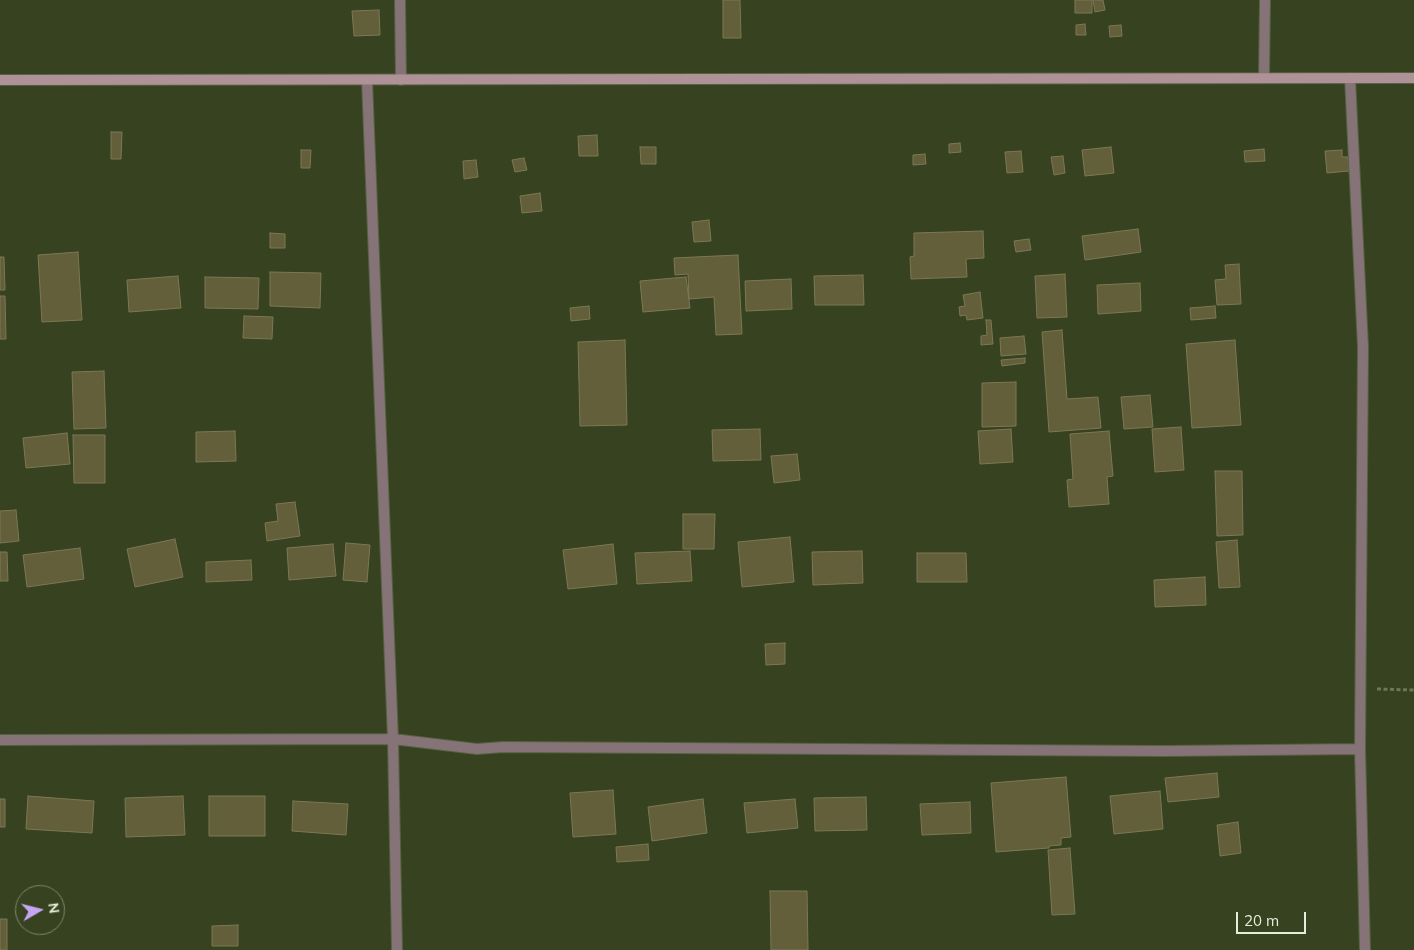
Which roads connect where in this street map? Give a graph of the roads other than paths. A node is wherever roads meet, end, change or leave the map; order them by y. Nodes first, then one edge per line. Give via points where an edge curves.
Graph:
1 (400, 0) edge
2 (1265, 0) edge
3 (1264, 78) junction
4 (1350, 78) junction
5 (1414, 78) edge
6 (0, 80) edge
7 (367, 80) junction
8 (401, 80) junction
9 (393, 739) junction
10 (0, 740) edge
11 (1360, 749) junction
12 (397, 950) edge
13 (1365, 950) edge

1 - 8 street
2 - 3 street
3 - 4 street
3 - 8 street
4 - 5 street
4 - 11 street via 1363,347
6 - 7 street
7 - 8 street
7 - 9 street
9 - 10 street
9 - 11 street via 477,748
9 - 12 street
11 - 13 street

